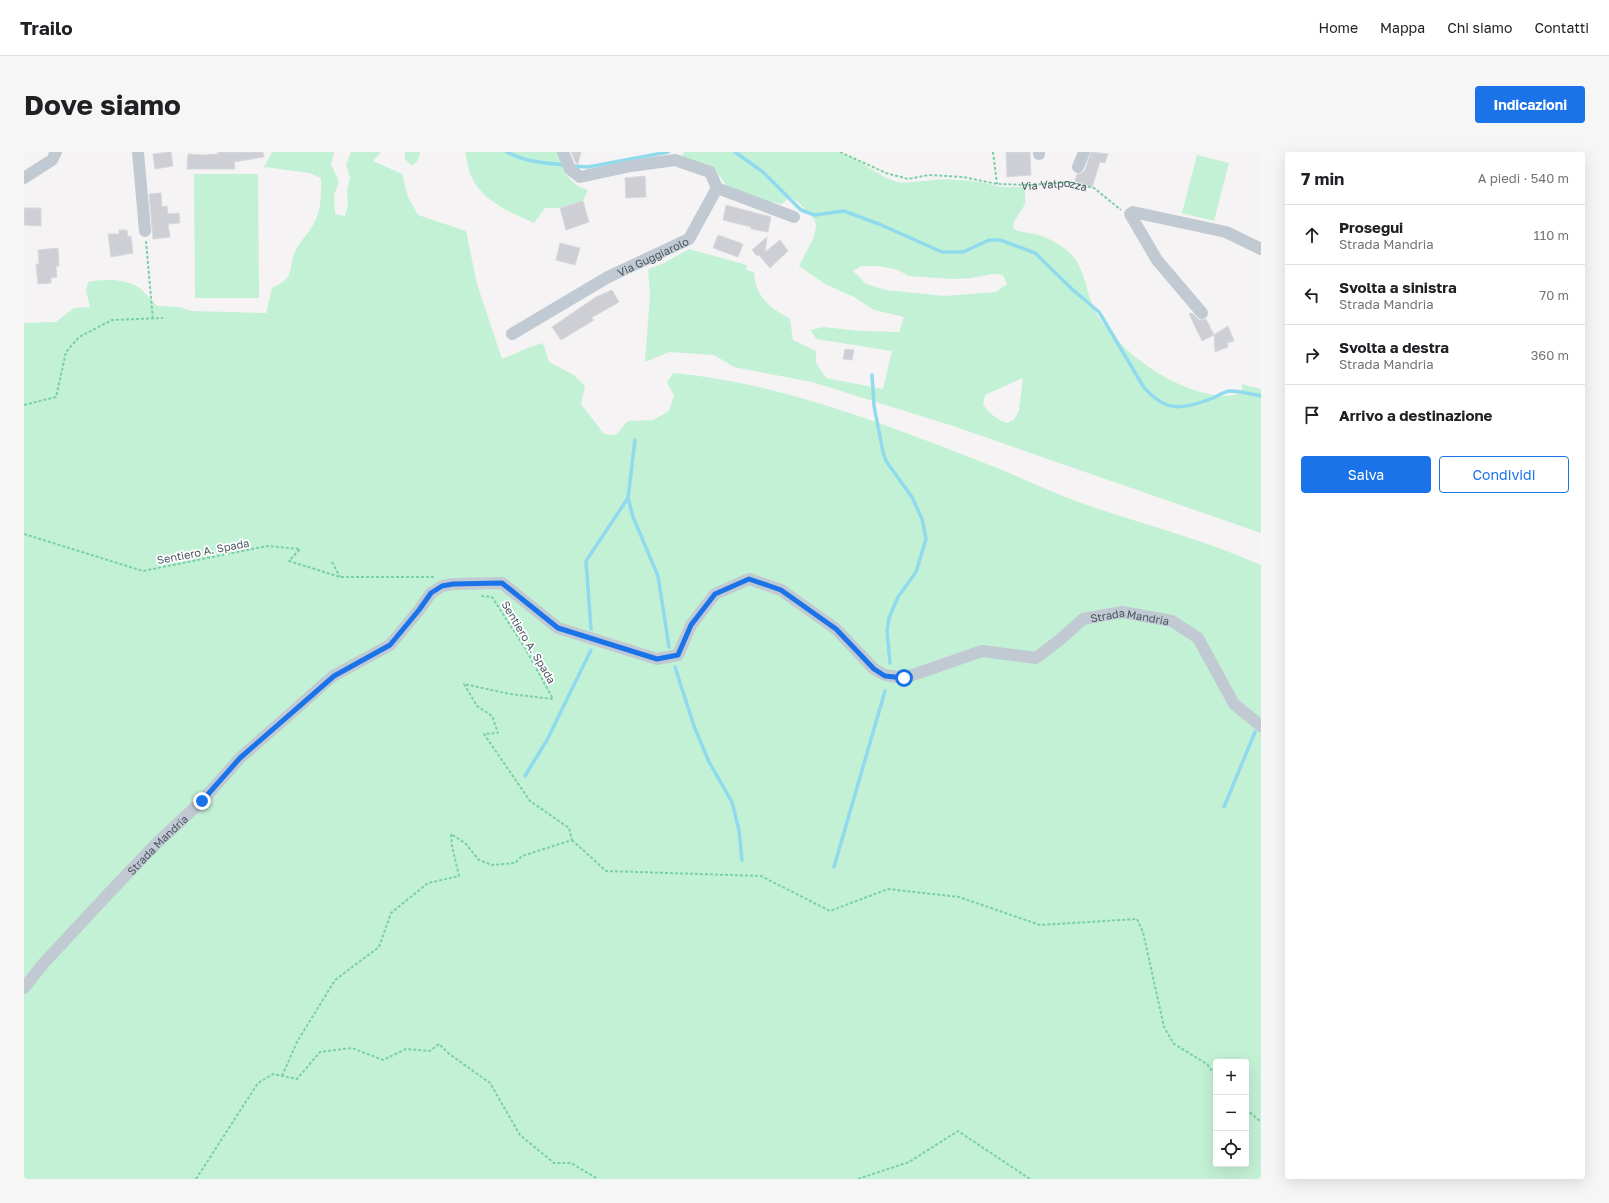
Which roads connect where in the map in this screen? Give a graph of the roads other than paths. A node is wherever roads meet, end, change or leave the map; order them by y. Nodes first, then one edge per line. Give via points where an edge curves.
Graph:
1 (56, 152) edge
2 (138, 152) edge
3 (563, 152) edge
4 (1084, 152) edge
5 (1078, 167) dead end
6 (24, 178) edge
7 (717, 188) junction
8 (794, 217) dead end
9 (145, 231) road end
10 (1261, 249) edge
11 (1202, 313) dead end
12 (512, 334) dead end
13 (1261, 726) edge
14 (24, 988) edge

1 - 6 street via 52,160
2 - 9 street
3 - 7 street via 570,169 580,177 675,160 710,172
4 - 5 street
7 - 8 street
7 - 12 street, Via Guggiarolo via 690,239 608,277
10 - 11 street via 1226,232 1133,212 1130,214 1157,260
13 - 14 street, Strada Mandria via 1234,704 1198,638 1172,621 1122,612 1082,619 1036,658 982,651 904,678 885,676 874,669 836,629 781,590 749,579 715,594 691,625 678,655 657,659 558,628 502,583 442,586 431,593 390,645 334,676 240,758 202,801 109,893

